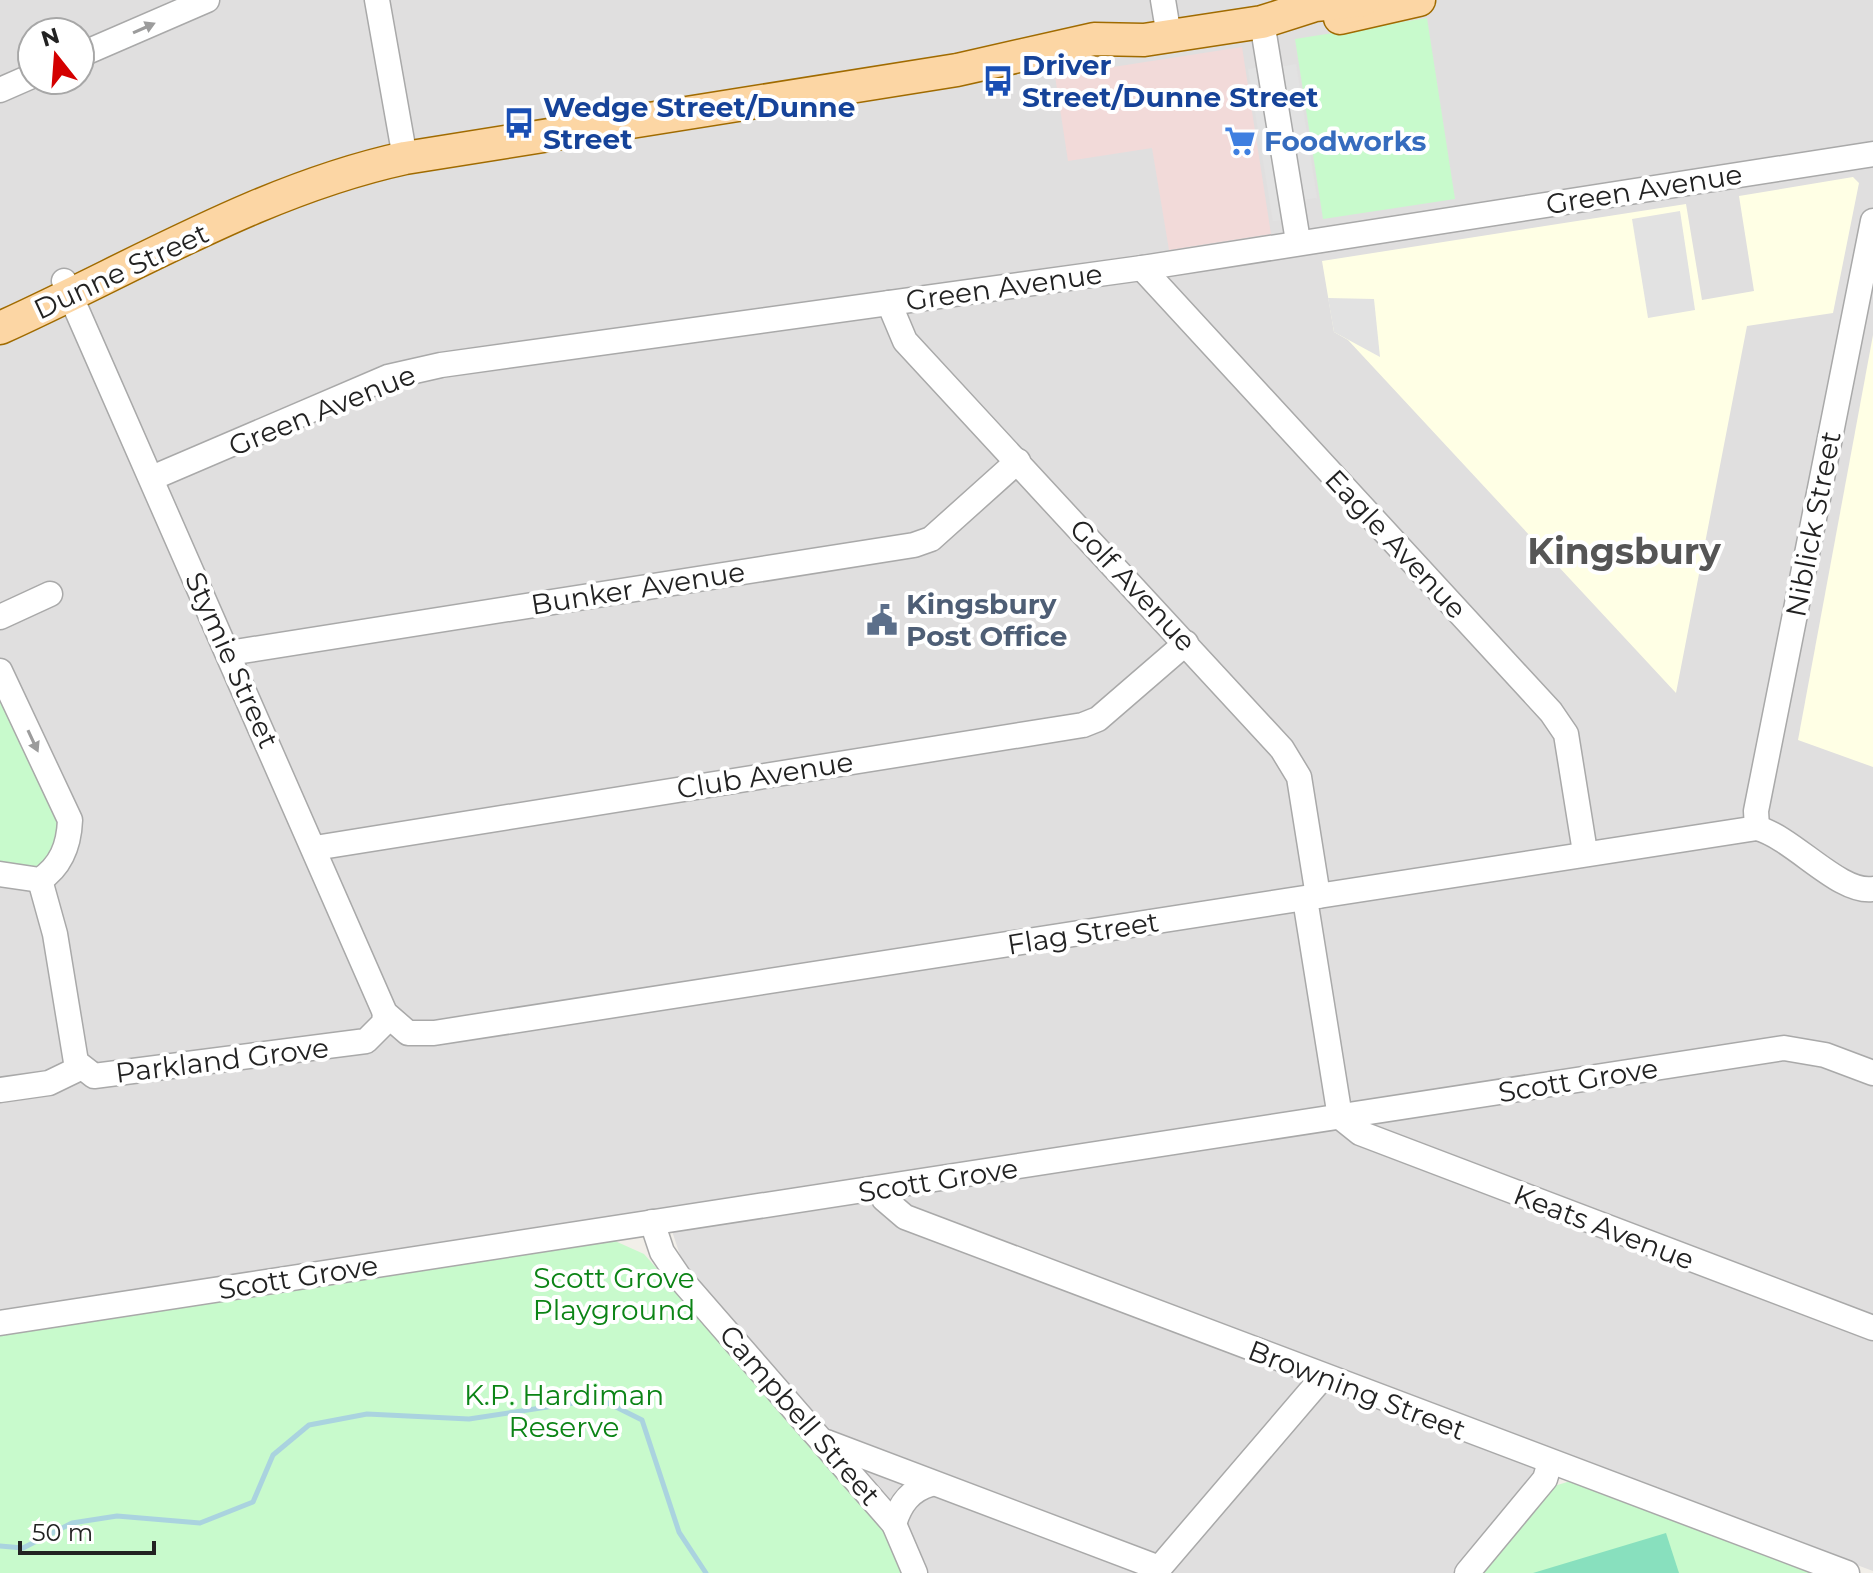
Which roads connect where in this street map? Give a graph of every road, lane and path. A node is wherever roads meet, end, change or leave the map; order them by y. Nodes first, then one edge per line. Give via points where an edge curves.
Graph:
1 (207, 0) edge
2 (377, 0) edge
3 (1163, 0) edge
4 (1363, 0) edge
5 (1419, 0) edge
6 (1262, 22) junction
7 (1157, 38) junction
8 (96, 48) edge
9 (1873, 154) edge
10 (405, 158) junction
11 (1873, 221) edge
12 (1298, 241) junction
13 (1142, 268) junction
14 (67, 288) junction
15 (889, 303) junction
16 (0, 309) edge
17 (0, 328) edge
18 (1018, 461) junction
19 (152, 478) junction
20 (50, 594) dead end
21 (0, 617) edge
22 (1186, 643) junction
23 (229, 653) junction
24 (0, 671) edge
25 (1757, 828) junction
26 (315, 848) junction
27 (1585, 852) junction
28 (0, 874) edge
29 (40, 880) junction
30 (1873, 889) edge
31 (1312, 898) junction
32 (385, 1013) junction
33 (408, 1033) joint
34 (80, 1068) junction
35 (1873, 1073) edge
36 (0, 1090) edge
37 (1340, 1117) junction
38 (880, 1189) junction
39 (652, 1222) junction
40 (0, 1323) edge
41 (1873, 1328) edge
42 (1322, 1378) junction
43 (824, 1441) junction
44 (1550, 1462) junction
45 (931, 1484) junction
46 (894, 1524) junction
47 (1157, 1570) edge
48 (915, 1573) edge
49 (1467, 1573) edge
50 (1847, 1573) edge

8 -> 1 street
2 - 10 street
3 - 7 street
4 - 6 main road, Dunne Street via 1315,5
5 - 6 main road, Dunne Street via 1318,23
6 - 7 main road, Dunne Street
6 - 12 street
7 - 10 main road, Dunne Street via 1094,39 957,70
9 - 12 street, Green Avenue
10 - 14 main road, Dunne Street via 345,171
11 - 25 street, Niblick Street via 1756,811
12 - 13 street, Green Avenue
13 - 15 street, Green Avenue
13 - 27 street, Eagle Avenue via 1551,712 1566,734
14 - 16 main road, Dunne Street
14 - 17 main road, Dunne Street
14 - 19 street, Stymie Street
15 - 18 street, Golf Avenue via 905,341
15 - 19 street, Green Avenue via 441,365 388,377
18 - 22 street, Golf Avenue
18 - 23 street, Bunker Avenue via 931,539 914,545
19 - 23 street, Stymie Street
20 - 21 street
22 - 26 street, Club Avenue via 1098,719 1083,725
22 - 31 street, Golf Avenue via 1282,749 1299,777
23 - 26 street, Stymie Street
24 -> 29 street via 70,820 62,856
25 - 27 street, Flag Street
25 - 30 street via 1776,833 1850,886
26 - 32 street, Stymie Street
27 - 31 street, Flag Street
28 - 29 street
29 - 34 street
31 - 33 street, Flag Street
31 - 37 street, Golf Avenue
32 - 33 street, Stymie Street
32 - 34 street, Parkland Grove via 384,1023 366,1041 94,1076
34 - 36 street, Parkland Grove via 49,1083
35 - 37 street, Scott Grove via 1825,1055 1784,1048
37 - 38 street, Scott Grove
37 - 41 street, Keats Avenue via 1360,1133 1416,1157
38 - 39 street, Scott Grove
38 - 42 street, Browning Street via 905,1217
39 - 40 street, Scott Grove
39 - 43 street, Campbell Street via 662,1252 679,1277
42 - 44 street, Browning Street
42 - 47 street
43 - 45 street
43 - 46 street, Campbell Street
44 - 49 street via 1545,1479
44 - 50 street, Browning Street
45 - 46 street via 916,1488
45 - 47 street
46 - 48 street, Campbell Street

